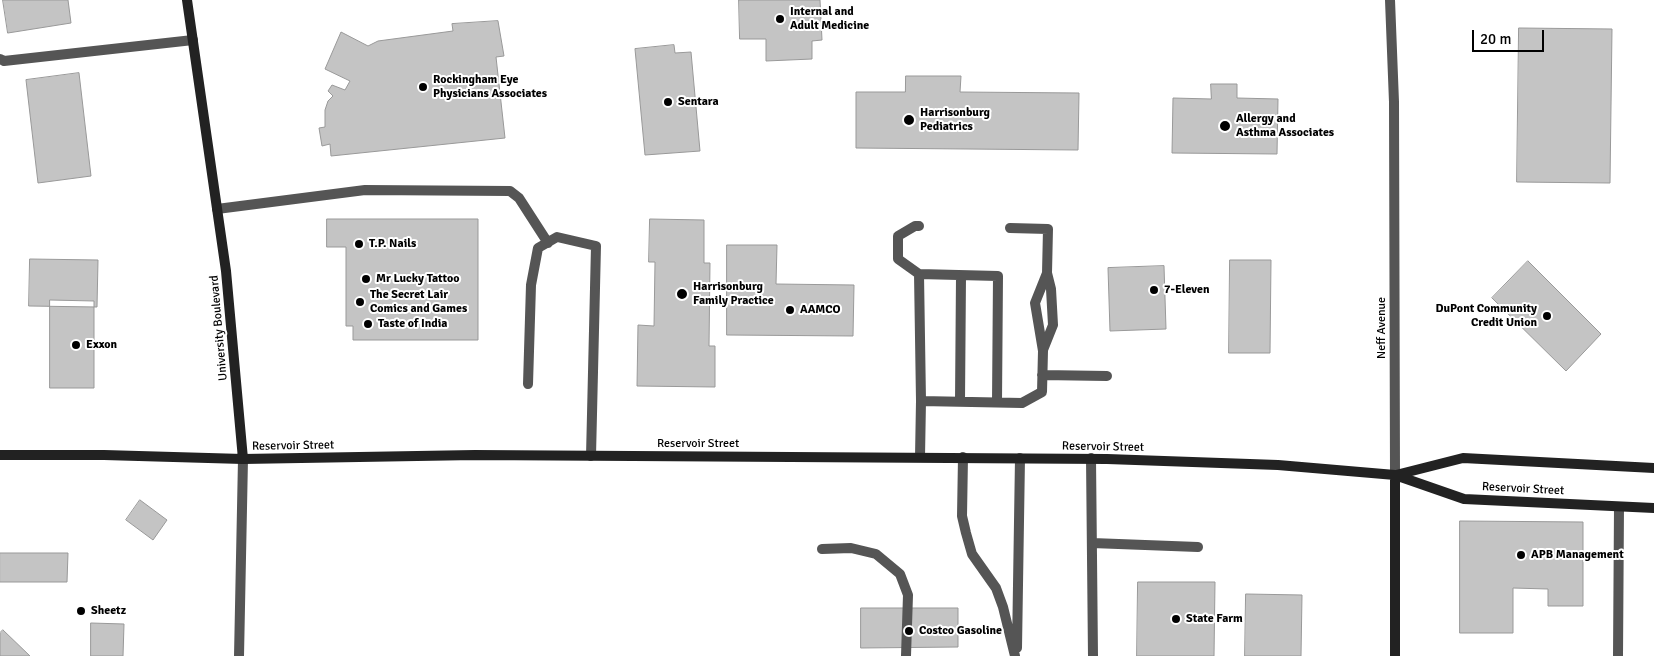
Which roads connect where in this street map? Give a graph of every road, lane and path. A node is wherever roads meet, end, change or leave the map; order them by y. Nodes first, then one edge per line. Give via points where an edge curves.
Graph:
1 (187, 0) edge
2 (1390, 0) edge
3 (193, 40) junction
4 (0, 59) edge
5 (217, 209) junction
6 (919, 226) dead end
7 (1010, 228) dead end
8 (548, 243) junction
9 (1047, 273) junction
10 (919, 274) junction
11 (962, 276) junction
12 (1043, 351) junction
13 (1042, 375) junction
14 (1107, 376) dead end
15 (528, 384) dead end
16 (921, 401) junction
17 (960, 401) junction
18 (997, 402) junction
19 (0, 455) edge
20 (591, 456) junction
21 (920, 457) junction
22 (963, 457) junction
23 (1020, 458) junction
24 (1091, 458) junction
25 (244, 459) junction
26 (1654, 468) edge
27 (1395, 475) junction
28 (1619, 507) junction
29 (1654, 508) edge
30 (1092, 543) junction
31 (1198, 547) dead end
32 (822, 550) dead end
33 (239, 656) edge
34 (906, 656) edge
35 (1016, 656) edge
36 (1093, 656) edge
37 (1395, 656) edge
38 (1618, 656) edge

1 - 3 main road, University Boulevard
2 - 27 street, Neff Avenue via 1394,102
3 - 4 street
3 - 5 main road, University Boulevard
5 - 8 street via 365,190 510,191 519,198
5 - 25 main road, University Boulevard
6 - 10 street via 898,236 898,259
7 - 9 street via 1048,229
8 - 15 street via 538,248 531,285
8 - 20 street via 557,237 596,246
9 - 12 street via 1052,324
9 - 12 street via 1035,303
10 - 11 street
10 - 16 street
11 - 17 street
11 - 18 street via 998,276
12 - 13 street
13 - 14 street
13 - 18 street via 1042,392 1022,403
16 - 17 street
16 - 21 street
17 - 18 street
19 - 25 main road, Reservoir Street
20 - 21 main road, Reservoir Street
20 - 25 main road, Reservoir Street
21 - 22 main road, Reservoir Street
22 - 23 main road, Reservoir Street
22 - 35 street via 962,516 966,533 972,554 996,588
23 - 24 main road, Reservoir Street
23 - 35 street
24 - 27 main road, Reservoir Street
24 - 30 street
25 - 33 street, University Boulevard
26 - 27 main road, Reservoir Street via 1463,458
27 - 28 main road, Reservoir Street via 1464,498
27 - 37 main road, Neff Avenue
28 - 29 main road, Reservoir Street
28 - 38 street
30 - 31 street
30 - 36 street
32 - 34 street via 851,548 876,554 900,574 908,595

